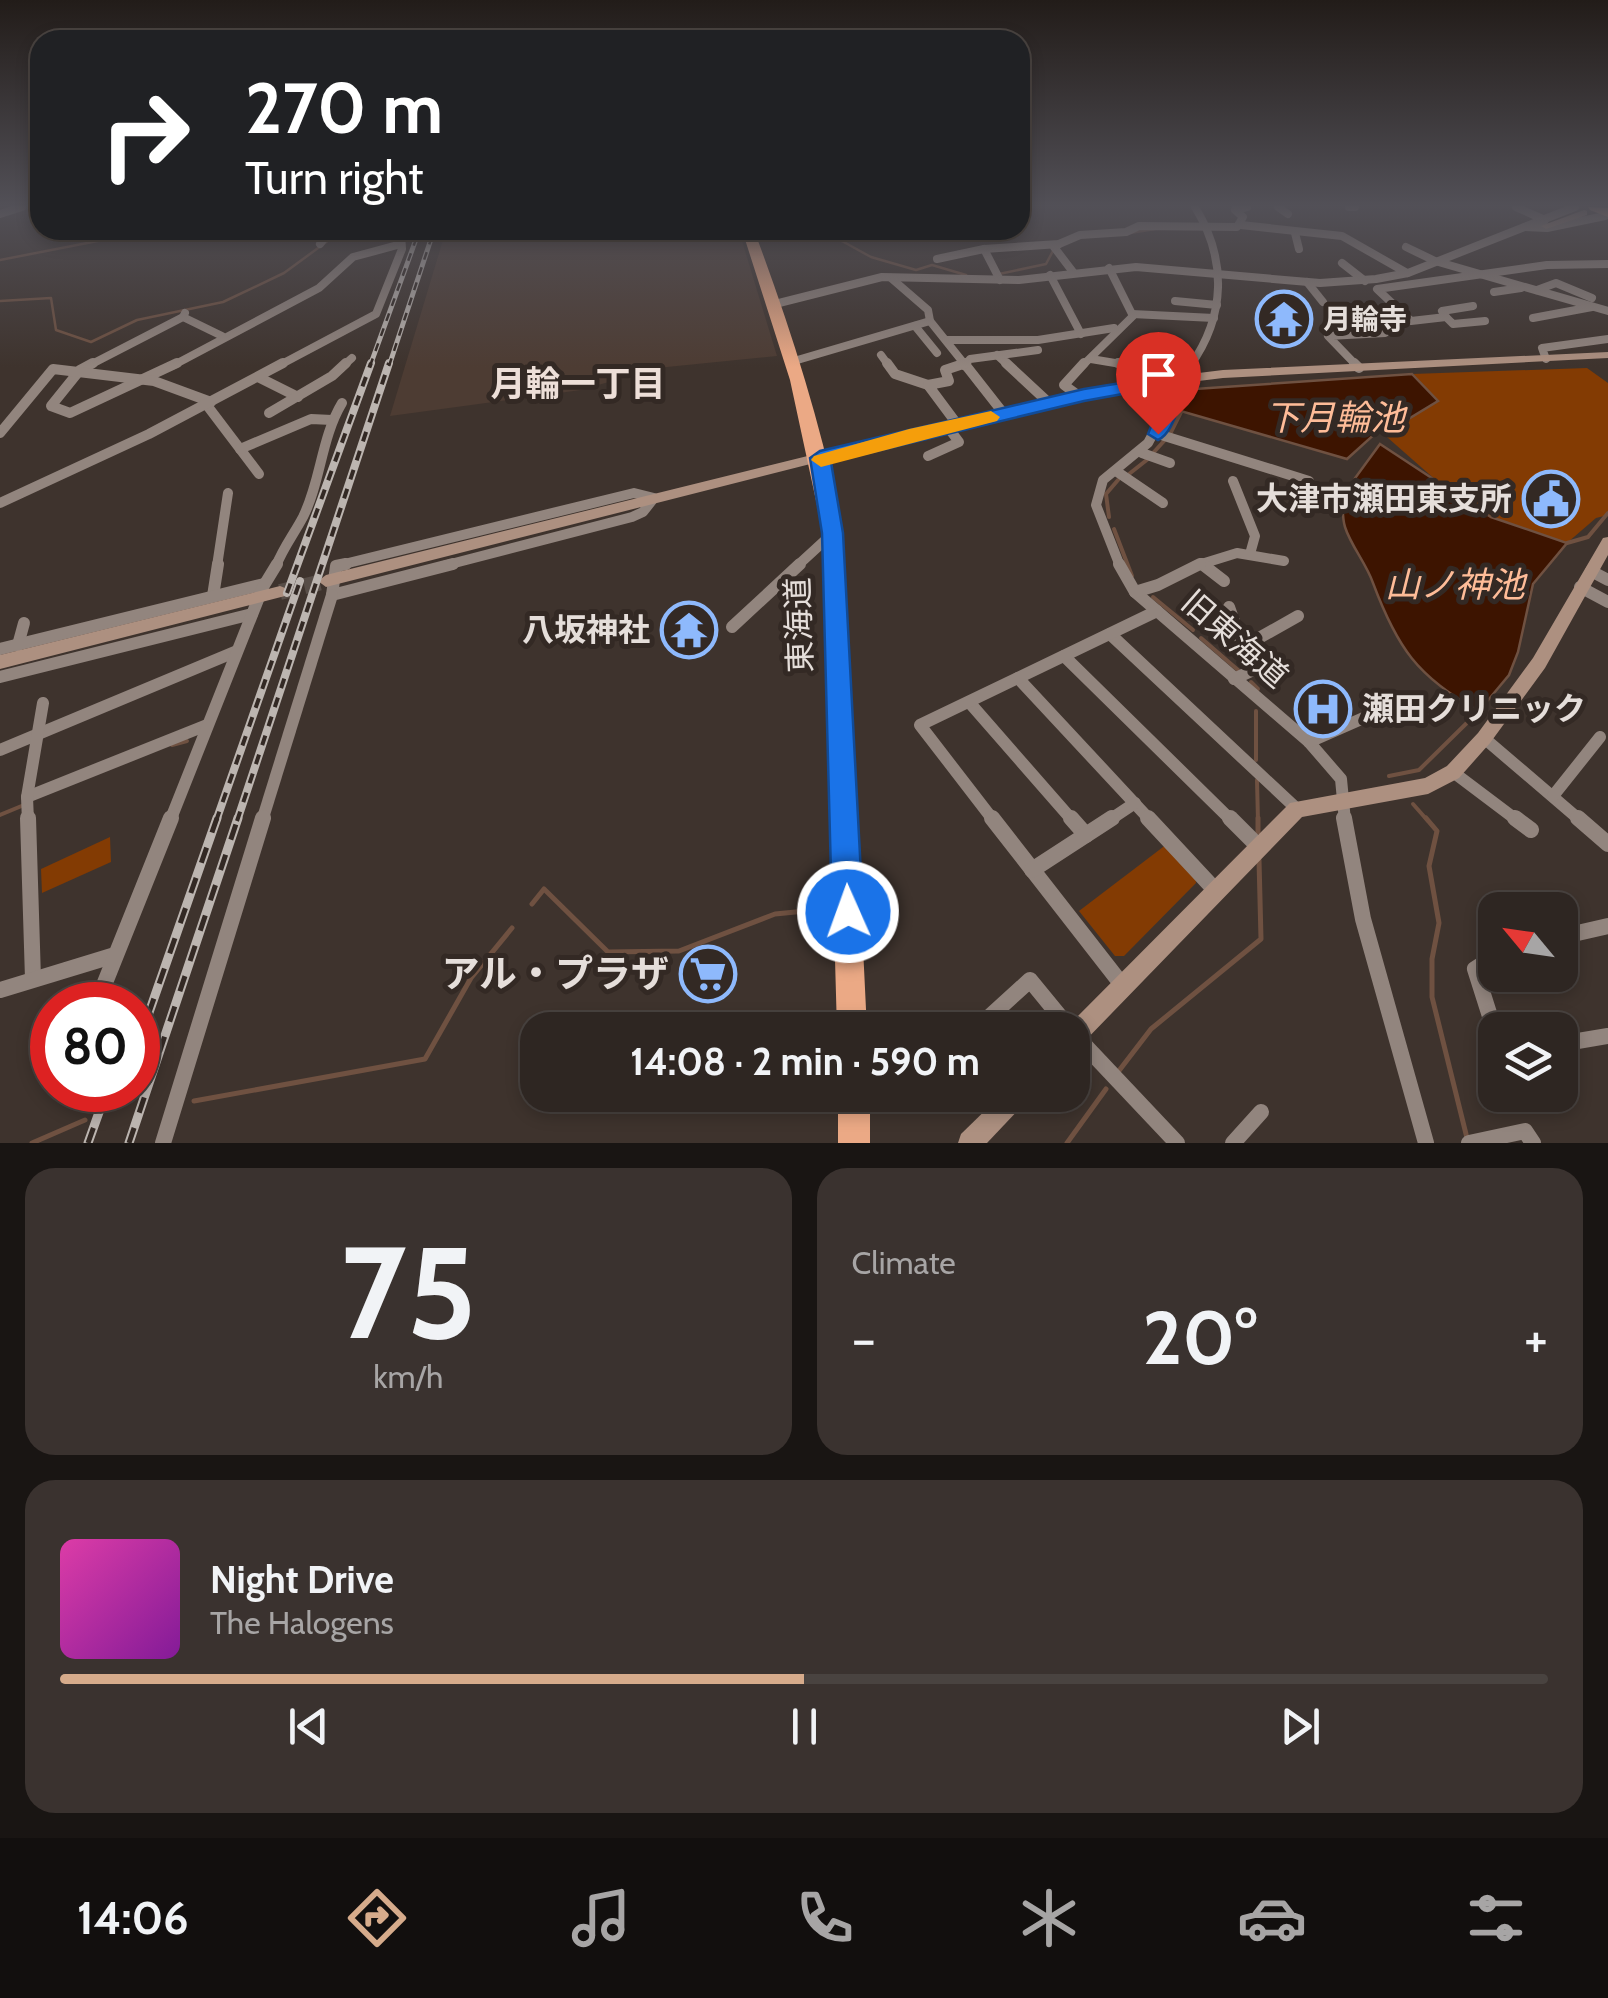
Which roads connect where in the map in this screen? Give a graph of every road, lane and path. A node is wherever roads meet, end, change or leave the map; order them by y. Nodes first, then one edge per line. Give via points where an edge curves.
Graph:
1 (350, 260) edge
2 (396, 260) edge
3 (759, 260) edge
4 (990, 260) edge
5 (1064, 260) edge
6 (1217, 260) edge
7 (1385, 260) edge
8 (1435, 261) joint
9 (1342, 263) dead end
10 (1608, 264) edge
11 (1109, 268) junction
12 (1309, 270) dead end
13 (1073, 272) junction
14 (1219, 272) junction
15 (1408, 273) junction
16 (1483, 274) junction
17 (1050, 276) junction
18 (999, 277) junction
19 (892, 278) junction
20 (1365, 280) junction
21 (1425, 281) junction
22 (1306, 282) junction
23 (1322, 283) junction
24 (1525, 287) junction
25 (1376, 289) junction
26 (1494, 292) dead end
27 (1175, 301) dead end
28 (1323, 302) dead end
29 (1593, 302) junction
30 (774, 304) junction
31 (1217, 304) junction
32 (1474, 306) dead end
33 (1132, 314) junction
34 (1608, 314) edge
35 (1446, 317) junction
36 (1214, 318) junction
37 (1533, 318) dead end
38 (1486, 321) dead end
39 (930, 322) junction
40 (914, 326) junction
41 (1114, 328) junction
42 (1384, 333) dead end
43 (1081, 334) junction
44 (222, 336) junction
45 (1608, 339) edge
46 (946, 340) junction
47 (1038, 350) dead end
48 (937, 353) dead end
49 (881, 355) dead end
50 (998, 355) junction
51 (1601, 356) edge
52 (352, 358) dead end
53 (1091, 359) junction
54 (1546, 359) junction
55 (794, 361) junction
56 (964, 366) junction
57 (1608, 366) edge
58 (1359, 368) junction
59 (80, 370) junction
60 (1184, 376) junction
61 (258, 377) junction
62 (145, 380) junction
63 (928, 385) junction
64 (1079, 396) junction
65 (298, 397) junction
66 (208, 403) junction
67 (342, 403) dead end
68 (1049, 404) junction
69 (269, 413) dead end
70 (1004, 414) junction
71 (332, 420) junction
72 (952, 426) junction
73 (0, 433) edge
74 (1158, 434) junction
75 (240, 449) junction
76 (1142, 452) junction
77 (928, 456) dead end
78 (820, 458) junction
79 (1170, 463) dead end
80 (1116, 471) junction
81 (259, 474) dead end
82 (1233, 480) dead end
83 (228, 493) dead end
84 (654, 498) junction
85 (1298, 502) dead end
86 (0, 503) edge
87 (1163, 504) dead end
88 (832, 533) junction
89 (1608, 542) edge
90 (1250, 554) junction
91 (1284, 561) dead end
92 (1202, 564) junction
93 (1590, 571) junction
94 (1608, 580) edge
95 (1224, 581) dead end
96 (1580, 587) junction
97 (269, 588) junction
98 (330, 588) junction
99 (1135, 592) junction
100 (213, 596) junction
101 (1608, 602) edge
102 (1229, 607) dead end
103 (253, 611) junction
104 (1157, 611) junction
105 (1298, 616) dead end
106 (24, 623) dead end
107 (732, 627) dead end
108 (1110, 634) junction
109 (18, 645) junction
110 (1243, 648) junction
111 (0, 649) edge
112 (237, 651) junction
113 (1064, 656) junction
114 (0, 662) edge
115 (0, 677) edge
116 (1018, 678) junction
117 (1234, 679) junction
118 (1409, 698) dead end
119 (969, 702) junction
120 (44, 703) dead end
121 (207, 725) junction
122 (1600, 736) dead end
123 (37, 738) junction
124 (1484, 738) junction
125 (1309, 742) junction
126 (0, 750) edge
127 (1453, 772) junction
128 (1553, 796) junction
129 (1343, 800) junction
130 (27, 802) junction
131 (1135, 803) junction
132 (1296, 808) junction
133 (1530, 830) dead end
134 (1086, 835) junction
135 (1608, 844) edge
136 (1260, 847) junction
137 (1032, 870) junction
138 (1216, 890) junction
139 (1608, 926) edge
140 (1578, 933) edge
141 (115, 955) junction
142 (33, 979) junction
143 (105, 982) edge
144 (1123, 986) junction
145 (0, 990) edge
146 (851, 1012) edge
147 (992, 1012) edge
148 (1055, 1012) edge
149 (1090, 1018) edge
150 (1608, 1036) edge
151 (1578, 1041) edge
152 (1090, 1052) edge
153 (854, 1112) edge
154 (1000, 1112) edge
155 (1260, 1112) dead end
156 (1530, 1138) edge
157 (163, 1143) edge
158 (854, 1143) edge
159 (970, 1143) edge
160 (1177, 1143) edge
161 (1233, 1143) edge
162 (1426, 1143) edge
163 (1469, 1143) edge

1 - 44 street via 320,288
2 - 61 street via 376,314
3 - 30 highway, 東海道
4 - 18 street
5 - 13 street
6 - 14 street
7 - 15 street
8 - 15 street
8 - 16 street
9 - 20 street
10 - 16 street
11 - 13 street
11 - 14 street
11 - 33 street
12 - 23 street
13 - 17 street
14 - 22 street
14 - 31 street
15 - 20 street
15 - 21 street
16 - 21 street
16 - 24 street
17 - 18 street
17 - 43 street
18 - 19 street
19 - 30 street
19 - 39 street via 928,310
20 - 23 street
20 - 25 street
21 - 25 street
22 - 23 street
22 - 28 street
24 - 26 street
24 - 29 street
25 - 35 street via 1411,321
27 - 31 street
29 - 34 street
29 - 37 street
30 - 55 highway, 東海道
31 - 36 street
32 - 35 street via 1442,312
33 - 36 street
33 - 41 street
35 - 38 street via 1453,324
36 - 60 street
39 - 40 street
39 - 46 street
40 - 48 street
40 - 55 street
41 - 43 street
41 - 53 street
42 - 58 street via 1328,336
43 - 46 street
44 - 59 street via 184,315
44 - 62 street
45 - 54 street via 1542,348
46 - 56 street
47 - 50 street
49 - 63 street via 895,374
50 - 56 street
50 - 68 street
51 - 54 street
51 - 57 street
52 - 65 street
53 - 60 street
53 - 64 street via 1064,385
54 - 58 street
55 - 78 highway, 東海道
56 - 63 street via 944,370 949,381
56 - 70 street
58 - 60 street
59 - 62 street
59 - 62 street via 50,406 70,414
59 - 73 street via 53,369
60 - 64 street
60 - 74 street
61 - 65 street
61 - 66 street
62 - 66 street via 190,390
63 - 72 street
64 - 68 street
65 - 69 street
66 - 75 street
66 - 86 street
67 - 71 street
68 - 70 street
70 - 72 street
71 - 75 street via 311,419
71 - 97 street via 302,519 290,530
72 - 77 street via 959,442
72 - 78 street
74 - 76 street
74 - 85 street via 1308,481
75 - 81 street
76 - 79 street
76 - 80 street
78 - 84 street
78 - 88 highway, 東海道
80 - 87 street
80 - 99 street, 旧東海道 via 1103,480 1096,505
82 - 90 street via 1255,536
83 - 100 street
84 - 98 street
84 - 98 street via 628,494 336,566
88 - 107 street
88 - 146 highway, 東海道
89 - 93 street
90 - 91 street
90 - 92 street via 1224,554
92 - 95 street
92 - 99 street via 1157,589
93 - 94 street
93 - 96 street
96 - 101 street
96 - 124 street via 1538,663
97 - 100 street
97 - 103 street
97 - 114 street
98 - 157 street
99 - 104 street, 旧東海道
100 - 109 street
102 - 110 street
103 - 112 street
103 - 115 street
104 - 108 street
104 - 117 street, 旧東海道
105 - 110 street
106 - 109 street
108 - 113 street
108 - 132 street
109 - 111 street
110 - 117 street via 1251,671
112 - 121 street
112 - 123 street
113 - 116 street
113 - 136 street
116 - 119 street
116 - 131 street
117 - 125 street, 旧東海道
118 - 125 street
119 - 134 street
119 - 137 street via 920,726
120 - 123 street
121 - 130 street
121 - 141 street
122 - 128 street
123 - 126 street
123 - 130 street
124 - 127 street
124 - 128 street
125 - 129 street, 旧東海道 via 1335,768
127 - 129 street via 1428,786
127 - 133 street
128 - 135 street
129 - 132 street
129 - 162 street, 旧東海道 via 1363,920
130 - 142 street
131 - 134 street
131 - 138 street
132 - 136 street
134 - 137 street
136 - 138 street
137 - 144 street
138 - 144 street
139 - 140 street
141 - 142 street
141 - 143 street
142 - 145 street
144 - 149 street
147 - 148 street via 1030,980
150 - 151 street
152 - 160 street
153 - 158 highway
154 - 159 street
155 - 161 street
156 - 163 street

